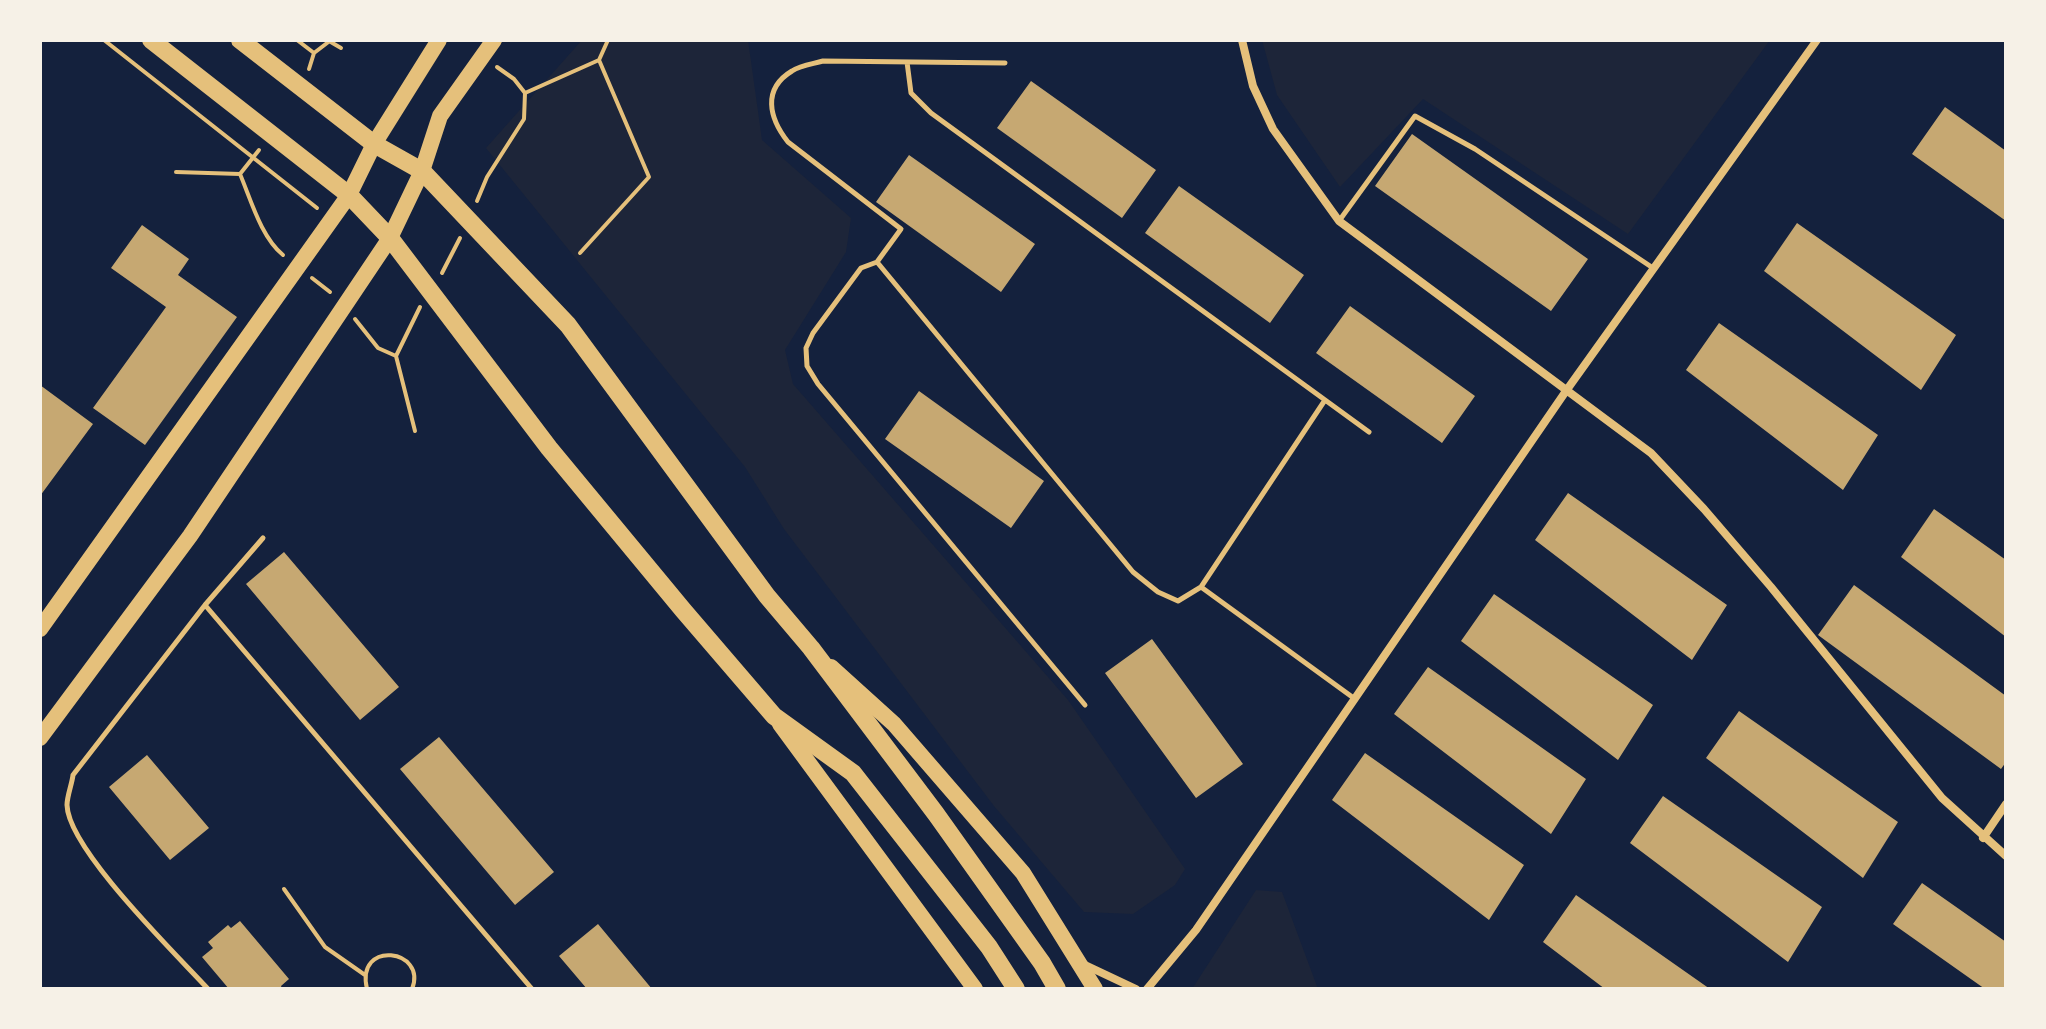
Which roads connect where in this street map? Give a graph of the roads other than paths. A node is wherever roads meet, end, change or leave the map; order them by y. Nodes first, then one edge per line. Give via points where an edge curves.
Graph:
1 (151, 40) edge
2 (240, 40) edge
3 (439, 40) edge
4 (494, 40) edge
5 (1242, 40) edge
6 (1817, 40) edge
7 (907, 62) junction
8 (1005, 63) dead end
9 (374, 144) junction
10 (422, 171) junction
11 (349, 195) junction
12 (1339, 221) junction
13 (390, 238) junction
14 (877, 262) junction
15 (1653, 269) junction
16 (1566, 391) junction
17 (1325, 400) junction
18 (1369, 432) dead end
19 (263, 538) dead end
20 (1201, 587) junction
21 (205, 605) junction
22 (40, 629) edge
23 (811, 648) junction
24 (1355, 699) junction
25 (1085, 705) dead end
26 (774, 716) junction
27 (40, 738) edge
28 (2006, 804) edge
29 (1983, 838) junction
30 (2006, 856) edge
31 (1077, 961) junction
32 (208, 989) edge
33 (532, 989) edge
34 (975, 989) edge
35 (1016, 989) edge
36 (1057, 989) edge
37 (1095, 989) edge
38 (1136, 989) edge
39 (1147, 989) edge

1 - 11 main road
2 - 9 main road
3 - 9 main road
4 - 10 main road via 440,116
5 - 12 street via 1253,86 1273,129
6 - 15 street
7 - 8 lane
7 - 14 lane via 823,61 794,69 775,83 771,101 775,126 788,142 901,229
7 - 17 lane via 911,93 931,113
9 - 10 main road
9 - 11 main road
10 - 13 main road
10 - 23 main road via 568,325
11 - 13 main road
11 - 22 main road
12 - 15 lane via 1415,116 1475,149
12 - 16 street
13 - 26 main road via 549,448
13 - 27 main road via 190,536
14 - 20 lane via 1133,572 1178,601
14 - 25 lane via 861,268 813,333 806,348 807,366
15 - 16 street
16 - 24 street
16 - 29 street via 1651,453 1704,509 1933,787
17 - 18 lane
17 - 20 lane
19 - 21 lane
20 - 24 lane
21 - 32 lane via 73,775 67,806 75,834 95,864
21 - 33 lane
23 - 31 main road via 894,724 1023,873
23 - 36 main road via 936,814
24 - 39 street via 1196,930
26 - 34 main road
26 - 35 main road via 853,773
28 - 29 street
29 - 30 street
31 - 37 main road
31 - 38 street

